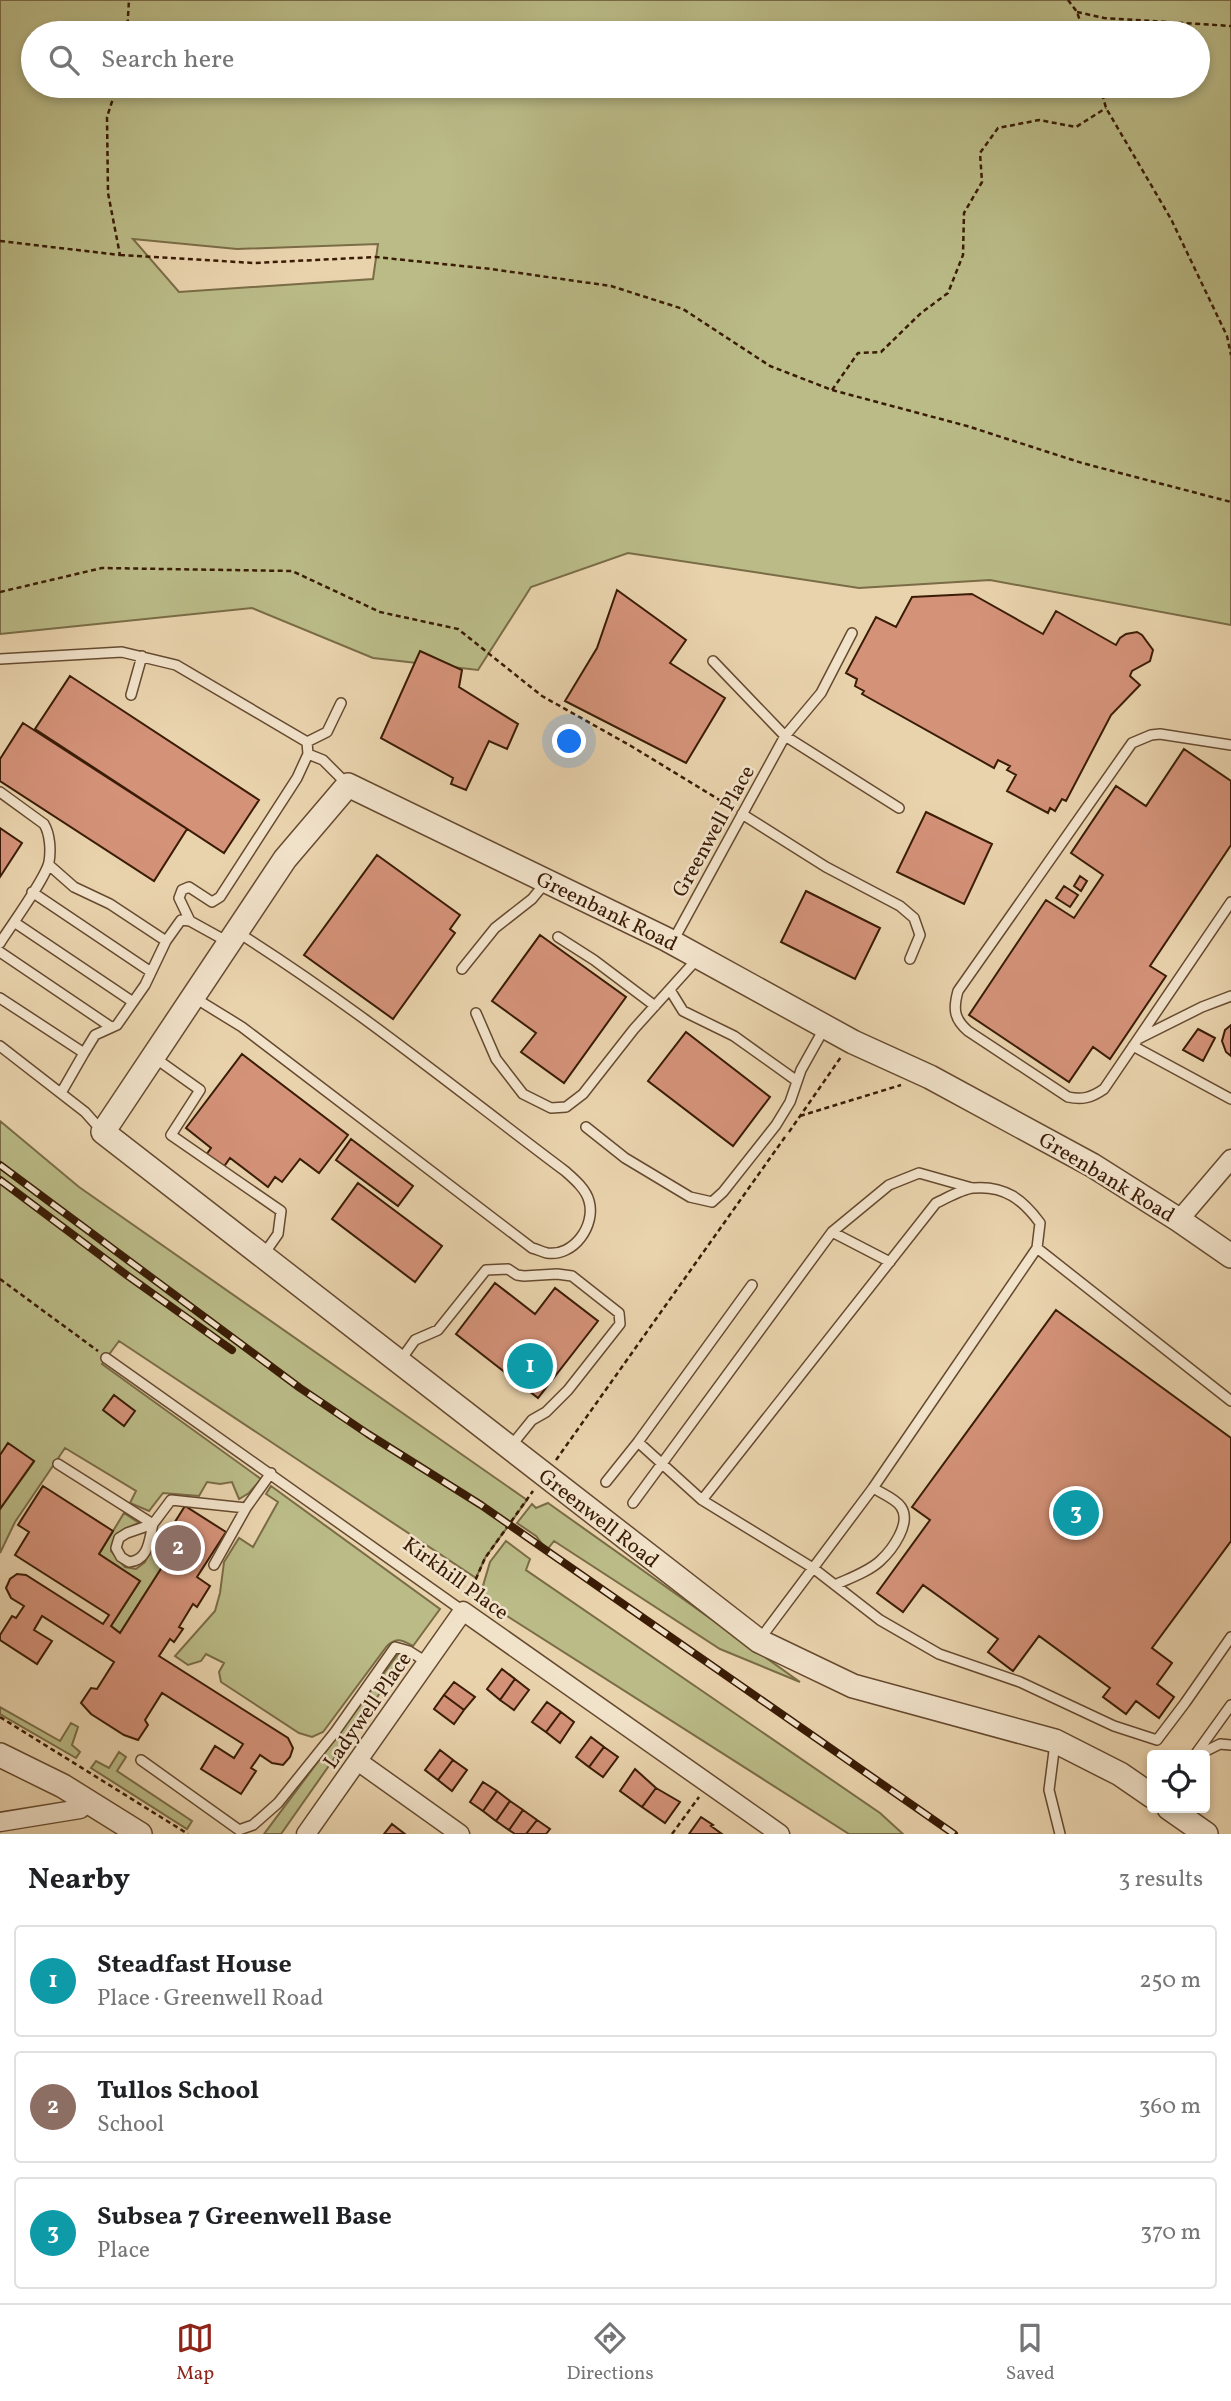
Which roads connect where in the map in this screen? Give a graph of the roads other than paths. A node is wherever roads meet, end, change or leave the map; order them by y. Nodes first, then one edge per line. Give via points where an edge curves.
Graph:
1 (852, 633) dead end
2 (142, 656) junction
3 (0, 659) edge
4 (713, 661) dead end
5 (131, 695) dead end
6 (341, 703) dead end
7 (785, 736) junction
8 (307, 742) junction
9 (1231, 745) edge
10 (308, 754) junction
11 (348, 785) junction
12 (0, 792) edge
13 (899, 808) dead end
14 (742, 814) junction
15 (49, 864) junction
16 (547, 881) junction
17 (32, 892) junction
18 (1231, 902) edge
19 (190, 921) junction
20 (13, 922) junction
21 (233, 937) junction
22 (558, 937) dead end
23 (166, 941) junction
24 (672, 942) junction
25 (0, 943) edge
26 (0, 952) edge
27 (699, 957) junction
28 (910, 959) dead end
29 (462, 969) dead end
30 (151, 972) junction
31 (670, 990) junction
32 (1231, 996) edge
33 (193, 997) junction
34 (0, 998) edge
35 (133, 1002) junction
36 (654, 1006) junction
37 (476, 1013) dead end
38 (111, 1027) junction
39 (825, 1027) junction
40 (1135, 1043) junction
41 (0, 1046) edge
42 (84, 1053) junction
43 (153, 1057) junction
44 (797, 1081) junction
45 (61, 1093) junction
46 (1231, 1099) edge
47 (586, 1127) dead end
48 (103, 1132) junction
49 (1231, 1159) edge
50 (972, 1188) junction
51 (1179, 1220) junction
52 (832, 1232) junction
53 (1037, 1248) junction
54 (262, 1256) junction
55 (1231, 1256) edge
56 (890, 1262) junction
57 (752, 1285) dead end
58 (106, 1358) road end
59 (399, 1362) junction
60 (1231, 1401) edge
61 (638, 1443) junction
62 (510, 1448) junction
63 (661, 1463) junction
64 (58, 1464) dead end
65 (271, 1473) junction
66 (606, 1482) dead end
67 (873, 1488) junction
68 (702, 1500) junction
69 (633, 1503) dead end
70 (246, 1508) junction
71 (153, 1524) junction
72 (214, 1565) dead end
73 (813, 1569) junction
74 (835, 1585) junction
75 (463, 1611) junction
76 (1231, 1637) edge
77 (759, 1641) junction
78 (428, 1663) junction
79 (1231, 1705) edge
80 (1055, 1741) junction
81 (1231, 1745) edge
82 (1200, 1750) edge
83 (1207, 1750) edge
84 (0, 1755) edge
85 (141, 1760) dead end
86 (359, 1762) junction
87 (1147, 1793) edge
88 (88, 1801) junction
89 (1177, 1813) edge
90 (0, 1822) edge
91 (140, 1834) edge
92 (306, 1834) edge
93 (460, 1834) edge
94 (780, 1834) edge
95 (1060, 1834) edge
96 (1206, 1834) edge

1 - 7 lane, Greenwell Place via 821,693
2 - 3 lane via 122,652
2 - 5 lane
2 - 8 lane via 176,665
4 - 7 lane
6 - 8 lane via 327,732
7 - 13 lane
7 - 14 lane, Greenwell Place
8 - 10 lane
9 - 40 lane via 1160,734 1132,743 954,1003 958,1023 1068,1097 1080,1099 1104,1089
10 - 11 lane via 323,760
10 - 19 lane via 220,897 212,902 189,887 182,890 179,898
11 - 16 street, Greenbank Road
11 - 21 street via 285,859
12 - 15 lane via 44,824
14 - 24 lane, Greenwell Place
14 - 28 lane via 914,918 920,935
15 - 17 lane
15 - 23 lane via 74,887 110,904
16 - 24 street, Greenbank Road
16 - 29 lane via 495,928
17 - 20 lane
17 - 30 lane
18 - 40 lane
19 - 21 lane
19 - 23 lane via 181,920
20 - 25 lane
20 - 35 lane
21 - 33 street
21 - 33 lane via 286,962 565,1171 589,1200 589,1222 582,1237 562,1251 532,1248 242,1027
22 - 36 lane
23 - 30 lane
24 - 27 street, Greenbank Road
26 - 38 lane
27 - 31 lane
27 - 39 street, Greenbank Road
30 - 35 lane
31 - 36 lane
31 - 44 lane via 683,1011 734,1036
32 - 40 lane
33 - 43 street
34 - 42 lane
35 - 38 lane
36 - 37 lane via 583,1094 566,1107 551,1108 523,1094 496,1059
38 - 42 lane via 95,1035
39 - 44 lane
39 - 51 street, Greenbank Road via 930,1077 1093,1165
40 - 46 lane
41 - 45 lane
42 - 45 lane
43 - 48 street
43 - 54 lane via 200,1090 171,1135 281,1211 278,1234
44 - 47 lane via 776,1125 712,1202 690,1197 625,1158
45 - 48 lane
48 - 54 street, Greenwell Road
49 - 51 street
50 - 52 lane via 919,1174 889,1185
50 - 53 lane via 1004,1191 1026,1205 1040,1223
50 - 56 lane via 936,1203
51 - 55 street, Greenbank Road
52 - 56 lane
52 - 63 lane
53 - 60 lane
53 - 67 lane
54 - 59 street, Greenwell Road
56 - 68 lane
57 - 61 lane
58 - 65 lane, Kirkhill Place
59 - 62 street, Greenwell Road
59 - 62 lane via 415,1340 438,1330 486,1270 572,1276 597,1295 620,1313 620,1324 568,1390 532,1420
61 - 63 lane
61 - 66 lane
62 - 77 street, Greenwell Road
63 - 68 lane
63 - 69 lane
64 - 71 lane
65 - 70 lane
65 - 75 lane, Kirkhill Place
67 - 73 lane
67 - 74 lane via 900,1505 903,1528 881,1560
68 - 73 lane
70 - 71 lane via 171,1500
70 - 72 lane
71 - 71 lane via 145,1555 138,1562 121,1557 116,1548 119,1538
73 - 74 lane
73 - 77 lane
74 - 76 lane via 880,1620 939,1654 1020,1682 1114,1726 1157,1740
75 - 78 street, Ladywell Place
75 - 94 street, Kirkhill Place
77 - 80 street, Greenwell Road via 853,1686
78 - 85 lane via 395,1647 335,1732 278,1803 254,1825 239,1830
78 - 86 street, Ladywell Place
79 - 82 lane
80 - 87 street, Greenwell Road
80 - 95 lane via 1049,1790
81 - 83 lane
84 - 88 street
86 - 92 street, Ladywell Place
86 - 93 street
88 - 90 street via 80,1809
88 - 91 street
89 - 96 street

